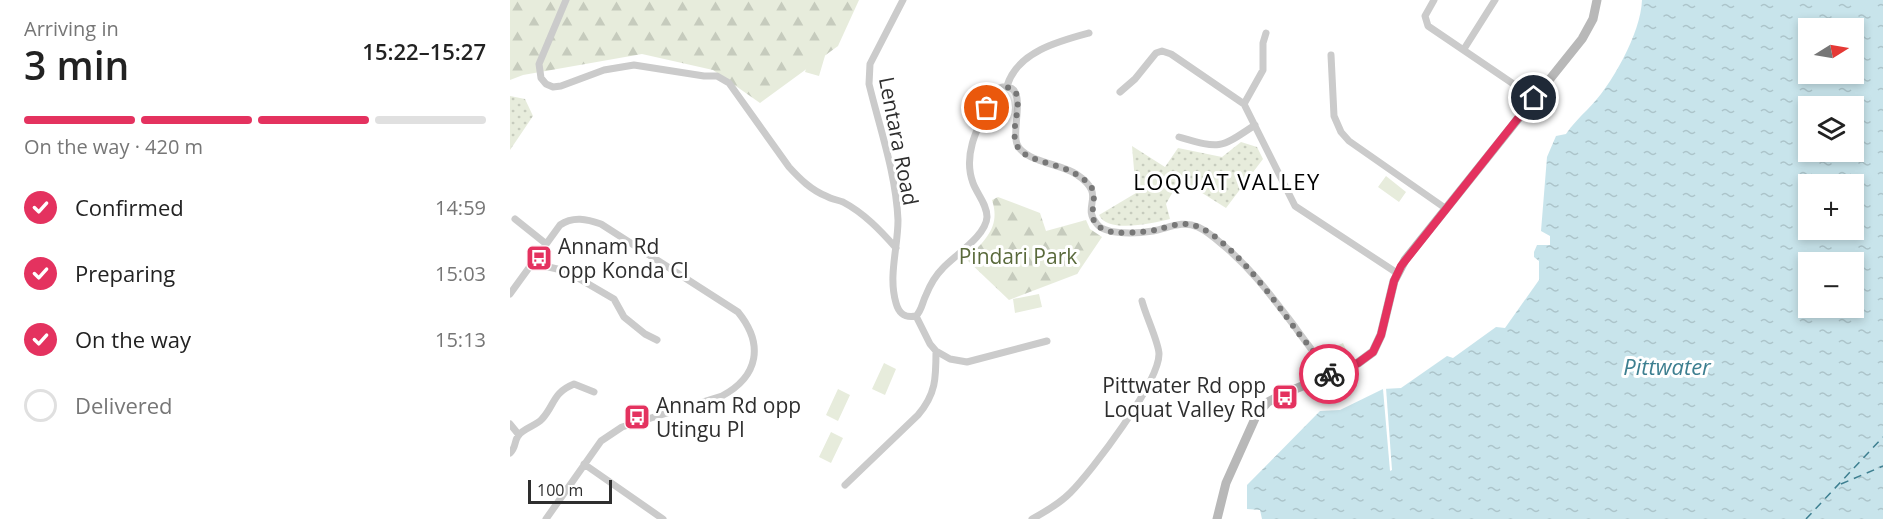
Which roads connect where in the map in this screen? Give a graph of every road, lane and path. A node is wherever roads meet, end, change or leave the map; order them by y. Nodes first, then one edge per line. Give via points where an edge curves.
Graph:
1 (566, 0) edge
2 (903, 0) edge
3 (1434, 0) edge
4 (1495, 0) edge
5 (1597, 0) edge
6 (1089, 33) dead end
7 (1266, 33) dead end
8 (1464, 49) junction
9 (1331, 55) dead end
10 (1007, 87) junction
11 (1120, 92) dead end
12 (1534, 98) junction
13 (1244, 104) junction
14 (1255, 125) junction
15 (1179, 137) dead end
16 (1445, 208) junction
17 (515, 219) dead end
18 (545, 243) junction
19 (896, 248) junction
20 (531, 263) junction
21 (1397, 273) junction
22 (510, 294) edge
23 (1142, 301) dead end
24 (916, 316) junction
25 (657, 340) dead end
26 (1047, 342) dead end
27 (936, 351) junction
28 (1329, 375) junction
29 (594, 392) dead end
30 (510, 424) edge
31 (519, 435) junction
32 (510, 453) edge
33 (584, 464) junction
34 (845, 486) dead end
35 (546, 519) edge
36 (663, 519) edge
37 (1032, 519) edge
38 (1216, 519) edge

1 - 19 street via 539,64 541,78 549,86 634,65 717,76 729,83 799,178 817,192 861,214
2 - 19 street, Lentara Road via 868,74 896,193
3 - 8 street via 1425,13 1426,24
4 - 8 street
5 - 12 main road via 1586,33
6 - 10 street via 1037,51 1017,69
7 - 13 street via 1263,70
8 - 12 street
9 - 16 street via 1334,116 1341,132
10 - 24 street via 995,92 969,152 972,180 986,208 985,225 933,280
10 - 28 street via 1017,95 1018,147 1026,154 1070,170 1089,184 1093,193 1092,213 1098,226 1111,232 1187,224 1207,232 1256,276
11 - 13 street via 1162,51
12 - 16 main road
13 - 14 street
14 - 15 street via 1218,146
14 - 21 street via 1295,206
16 - 21 main road
17 - 18 street
18 - 20 street
18 - 33 street via 564,222 582,219 601,224 738,312 754,341 751,368 735,389 622,427 601,441
19 - 24 street, Lentara Road via 892,279 896,305 902,315
20 - 22 street
20 - 25 street via 566,271 614,299 624,316
21 - 28 main road via 1373,352
23 - 37 street via 1159,353 1155,372 1101,457 1070,493
24 - 27 street
26 - 27 street via 967,362
27 - 34 street via 934,390 927,405
28 - 38 main road via 1275,398 1257,414 1226,483
29 - 31 street via 574,384 564,388 542,420
30 - 31 street
31 - 32 street
33 - 35 street
33 - 36 street

